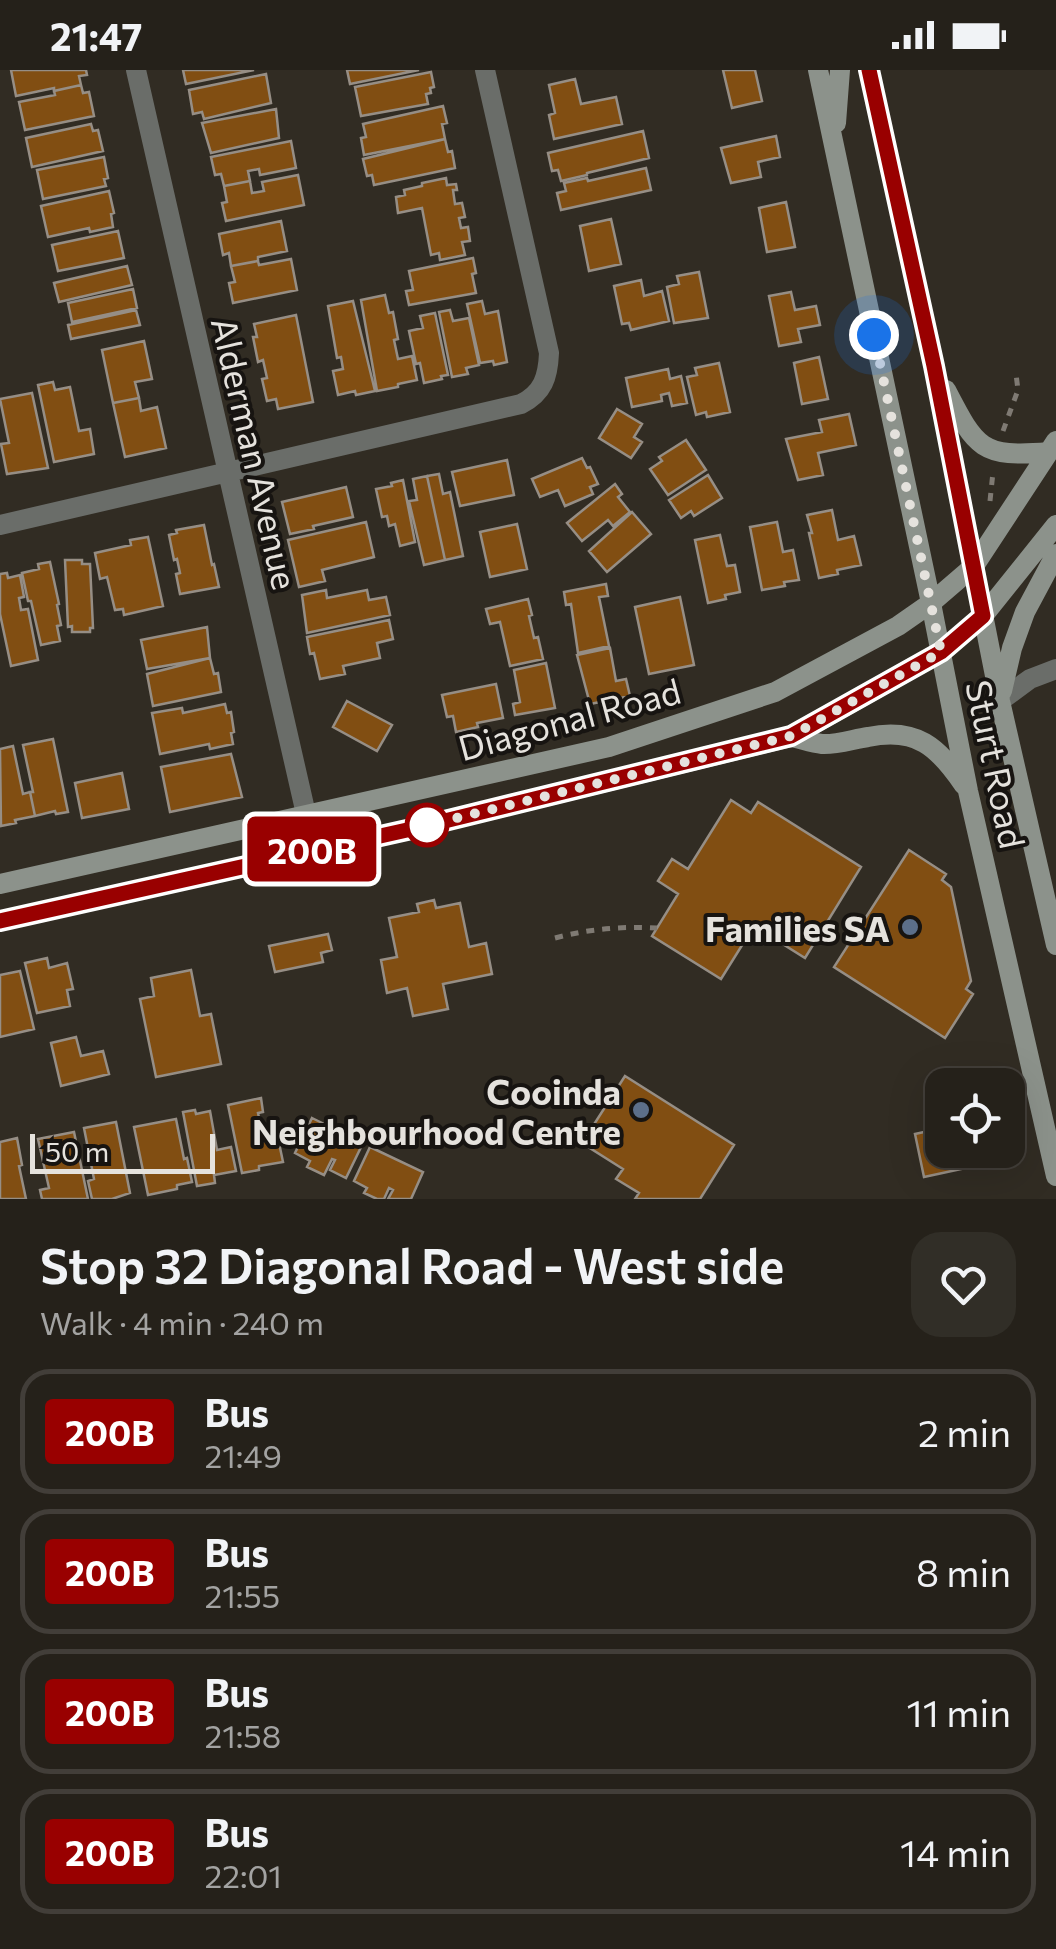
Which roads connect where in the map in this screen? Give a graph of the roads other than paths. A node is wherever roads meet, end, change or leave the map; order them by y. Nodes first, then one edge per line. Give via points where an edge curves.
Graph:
1 (136, 70) edge
2 (485, 70) edge
3 (818, 70) edge
4 (840, 70) edge
5 (870, 70) edge
6 (834, 146) junction
7 (934, 366) junction
8 (1052, 446) edge
9 (226, 472) junction
10 (0, 524) edge
11 (1056, 525) edge
12 (1056, 554) edge
13 (974, 566) junction
14 (931, 603) junction
15 (983, 616) junction
16 (941, 652) junction
17 (1056, 669) edge
18 (1000, 701) junction
19 (791, 736) junction
20 (968, 791) junction
21 (305, 815) junction
22 (314, 849) junction
23 (0, 884) edge
24 (0, 920) edge
25 (1056, 945) edge
26 (1056, 1176) edge

1 - 9 street, Alderman Avenue
2 - 9 street via 549,354 542,388 520,404
3 - 6 main road, Sturt Road
4 - 6 main road
5 - 7 main road, Sturt Road
6 - 14 main road, Sturt Road
7 - 8 main road via 965,426 989,451 1015,455
7 - 13 main road, Sturt Road
8 - 13 main road, Diagonal Road
9 - 10 street
9 - 21 street, Alderman Avenue
11 - 15 main road, Diagonal Road
12 - 18 main road via 1025,612
13 - 14 main road, Diagonal Road
13 - 15 main road, Sturt Road
14 - 16 main road, Sturt Road
14 - 21 main road, Diagonal Road via 775,692 608,747
15 - 16 main road, Diagonal Road
15 - 18 main road, Sturt Road
16 - 19 main road, Diagonal Road
16 - 20 main road, Sturt Road
17 - 18 street
18 - 25 main road, Sturt Road
19 - 20 main road via 823,744 908,737 938,750
19 - 22 main road, Diagonal Road
20 - 26 main road, Sturt Road
21 - 22 street, Alderman Avenue
21 - 23 main road, Diagonal Road
22 - 24 main road, Diagonal Road

